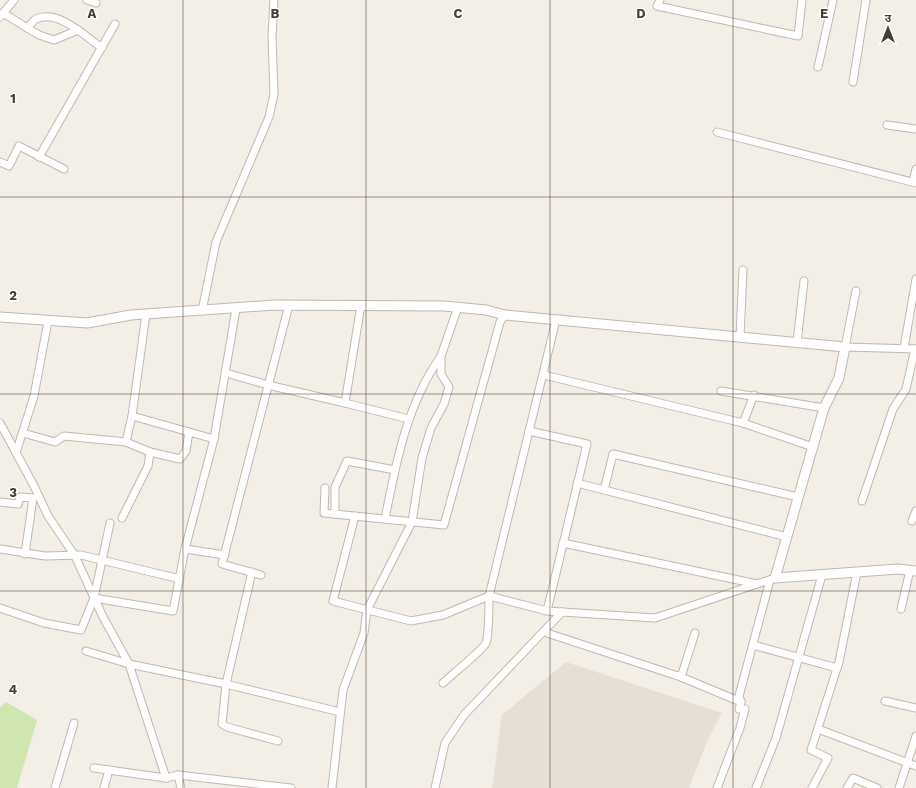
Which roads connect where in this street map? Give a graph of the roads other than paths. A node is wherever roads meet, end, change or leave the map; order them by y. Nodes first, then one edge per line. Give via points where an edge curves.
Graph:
1 (14, 0) edge
2 (87, 0) edge
3 (274, 0) edge
4 (660, 0) edge
5 (802, 0) edge
6 (832, 0) edge
7 (866, 0) edge
8 (96, 3) dead end
9 (2, 15) edge
10 (115, 24) dead end
11 (27, 28) junction
12 (78, 30) junction
13 (102, 48) junction
14 (818, 67) dead end
15 (853, 82) dead end
16 (888, 125) dead end
17 (916, 129) edge
18 (717, 132) dead end
19 (39, 157) junction
20 (0, 162) edge
21 (64, 169) dead end
22 (916, 169) edge
23 (914, 182) edge
24 (743, 270) dead end
25 (916, 279) edge
26 (804, 281) dead end
27 (856, 291) dead end
28 (289, 305) junction
29 (361, 305) junction
30 (458, 307) junction
31 (236, 309) junction
32 (202, 311) junction
33 (146, 314) junction
34 (505, 316) junction
35 (0, 317) edge
36 (556, 320) junction
37 (48, 321) junction
38 (740, 337) junction
39 (797, 342) junction
40 (845, 347) junction
41 (904, 348) junction
42 (916, 349) edge
43 (441, 356) junction
44 (226, 373) junction
45 (544, 375) junction
46 (268, 385) junction
47 (721, 391) dead end
48 (754, 396) junction
49 (345, 403) junction
50 (824, 408) junction
51 (132, 416) junction
52 (409, 420) junction
53 (0, 423) edge
54 (743, 423) junction
55 (529, 431) junction
56 (23, 432) junction
57 (189, 432) junction
58 (214, 439) junction
59 (126, 442) junction
60 (813, 448) junction
61 (150, 452) junction
62 (16, 453) junction
63 (395, 470) junction
64 (578, 483) junction
65 (34, 486) junction
66 (325, 488) dead end
67 (604, 490) junction
68 (33, 498) junction
69 (798, 498) junction
70 (862, 501) dead end
71 (0, 502) edge
72 (916, 511) edge
73 (335, 514) junction
74 (355, 516) junction
75 (122, 518) dead end
76 (385, 519) junction
77 (912, 521) dead end
78 (412, 522) junction
79 (110, 523) dead end
80 (787, 536) junction
81 (563, 543) junction
82 (0, 549) edge
83 (184, 549) junction
84 (25, 554) junction
85 (224, 555) junction
86 (75, 556) junction
87 (103, 560) junction
88 (913, 570) edge
89 (252, 572) junction
90 (856, 572) junction
91 (261, 575) dead end
92 (822, 575) junction
93 (180, 579) junction
94 (773, 579) junction
95 (757, 584) junction
96 (489, 596) junction
97 (94, 598) junction
98 (0, 608) edge
99 (901, 609) dead end
100 (367, 610) junction
101 (547, 611) junction
102 (562, 612) junction
103 (544, 632) junction
104 (695, 633) dead end
105 (753, 645) junction
106 (86, 651) dead end
107 (799, 658) junction
108 (129, 664) junction
109 (837, 668) junction
110 (681, 677) junction
111 (442, 683) dead end
112 (226, 684) junction
113 (885, 701) dead end
114 (741, 702) junction
115 (916, 708) edge
116 (340, 712) junction
117 (74, 724) dead end
118 (818, 729) junction
119 (916, 736) edge
120 (278, 741) dead end
121 (908, 764) junction
122 (916, 766) edge
123 (94, 768) dead end
124 (109, 770) junction
125 (178, 775) junction
126 (166, 778) junction
127 (257, 786) edge
128 (55, 788) edge
129 (104, 788) edge
130 (182, 788) edge
131 (291, 788) edge
132 (332, 788) edge
133 (435, 788) edge
134 (717, 788) edge
135 (756, 788) edge
136 (812, 788) edge
137 (847, 788) edge
138 (877, 788) edge
139 (899, 788) edge

1 - 9 street
2 - 8 street
3 - 32 street via 274,94 269,117 216,242
4 - 5 street via 657,6 798,36
6 - 14 street
7 - 15 street
9 - 11 street
10 - 13 street
11 - 12 street via 54,40
11 - 12 street via 34,20 47,17
12 - 13 street
13 - 19 street
16 - 17 street
18 - 23 street
19 - 20 street via 19,146 9,166
19 - 21 street
22 - 23 street
24 - 38 street
25 - 41 street
26 - 39 street
27 - 40 street
28 - 29 street
28 - 31 street
28 - 46 street
29 - 30 street
29 - 49 street
30 - 34 street via 486,310
30 - 43 street
31 - 32 street
31 - 44 street
32 - 33 street
33 - 37 street via 87,323
33 - 51 street
34 - 36 street
34 - 78 street via 500,322 444,525
35 - 37 street
36 - 38 street
36 - 45 street
37 - 56 street via 34,396
38 - 39 street
39 - 40 street
40 - 41 street
40 - 50 street via 839,378
41 - 42 street
42 - 70 street via 906,389 893,409
43 - 52 street via 430,372
43 - 78 street via 441,374 449,387 444,404 431,428 422,458
44 - 46 street
44 - 58 street
45 - 54 street
45 - 55 street
46 - 49 street
46 - 85 street
47 - 48 street
48 - 50 street
48 - 54 street
49 - 52 street
50 - 60 street
51 - 57 street
51 - 59 street
52 - 63 street
53 - 62 street
54 - 60 street
55 - 64 street via 587,444
55 - 96 street
56 - 59 street via 55,442 64,436
56 - 62 street
57 - 58 street
57 - 61 street via 186,451 180,459
58 - 83 street
59 - 61 street
60 - 69 street
61 - 75 street via 148,466
62 - 65 street
63 - 73 street via 347,461 335,487
63 - 76 street
64 - 67 street
64 - 81 street
65 - 68 street
65 - 86 street via 48,516
66 - 73 street via 324,513
67 - 69 street via 613,454
67 - 80 street
68 - 71 street via 20,497 18,504
68 - 84 street
69 - 80 street
72 - 77 street
73 - 74 street
74 - 76 street
74 - 100 street via 333,601
76 - 78 street
78 - 100 street
79 - 87 street
80 - 94 street
81 - 95 street
81 - 101 street
82 - 84 street
83 - 85 street
83 - 93 street
84 - 86 street
85 - 89 street via 222,564
86 - 87 street
86 - 97 street
87 - 93 street
87 - 97 street
88 - 90 street
88 - 99 street
89 - 91 street
89 - 112 street
90 - 92 street
90 - 109 street
92 - 94 street
92 - 107 street
93 - 97 street via 173,611
94 - 95 street
94 - 105 street
95 - 102 street via 655,618
96 - 100 street via 442,615 411,621
96 - 101 street
96 - 111 street via 486,643
97 - 98 street via 82,630 44,623
97 - 108 street
100 - 116 street via 364,633 343,690
101 - 102 street
102 - 103 street
103 - 110 street
103 - 133 street via 464,715 452,732 445,743
104 - 110 street
105 - 107 street
105 - 114 street via 739,696
106 - 108 street
107 - 109 street
107 - 135 street via 776,738
108 - 112 street
108 - 126 street
109 - 118 street
110 - 114 street
112 - 116 street
112 - 120 street via 222,724
113 - 115 street
114 - 134 street via 739,709 745,709 740,728
116 - 132 street
117 - 128 street
118 - 121 street
118 - 136 street via 811,750 828,758
119 - 121 street
121 - 122 street
121 - 139 street
123 - 124 street
124 - 126 street
124 - 129 street
125 - 126 street
125 - 127 street
125 - 130 street
127 - 131 street
137 - 138 street via 853,778

